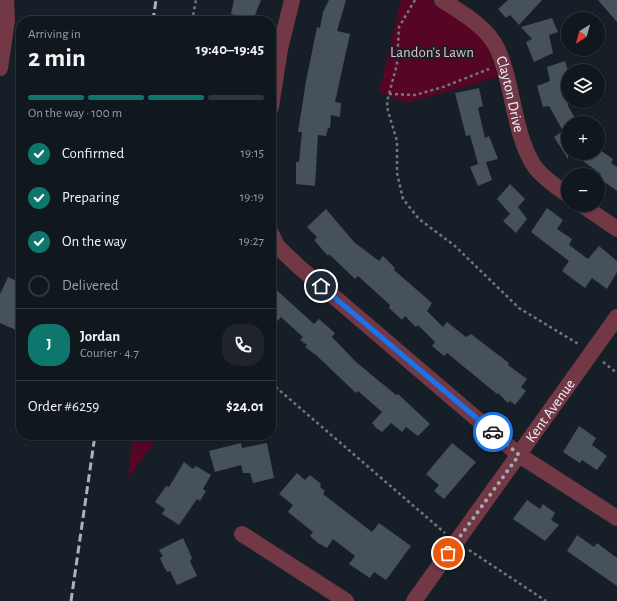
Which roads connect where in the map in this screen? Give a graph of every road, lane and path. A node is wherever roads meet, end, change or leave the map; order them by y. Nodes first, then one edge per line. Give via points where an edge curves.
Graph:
1 (6, 0) edge
2 (196, 0) edge
3 (292, 0) edge
4 (415, 0) edge
5 (442, 0) edge
6 (193, 16) edge
7 (502, 64) junction
8 (0, 68) edge
9 (276, 74) edge
10 (389, 94) junction
11 (561, 190) edge
12 (592, 212) edge
13 (617, 229) edge
14 (276, 244) edge
15 (617, 317) edge
16 (591, 354) junction
17 (617, 374) edge
18 (276, 388) edge
19 (519, 455) junction
20 (617, 518) edge
21 (242, 534) dead end
22 (456, 541) junction
23 (346, 601) edge
24 (414, 601) edge
25 (546, 601) edge

1 - 8 street via 7,20
2 - 6 path
3 - 9 street
4 - 10 path via 399,27 397,64
5 - 7 street, Clayton Drive via 481,26 497,47
7 - 10 path via 415,96
7 - 11 street, Clayton Drive via 525,147 536,168
10 - 16 path via 388,111 397,141 399,185 403,199 412,212 468,258 519,308 576,342
12 - 13 street
14 - 19 street via 298,266
15 - 16 street, Kent Avenue
16 - 17 path
16 - 19 street, Kent Avenue
18 - 22 path
19 - 20 street
19 - 22 street, Kent Avenue
21 - 23 street
22 - 24 street, Kent Avenue
22 - 25 path

